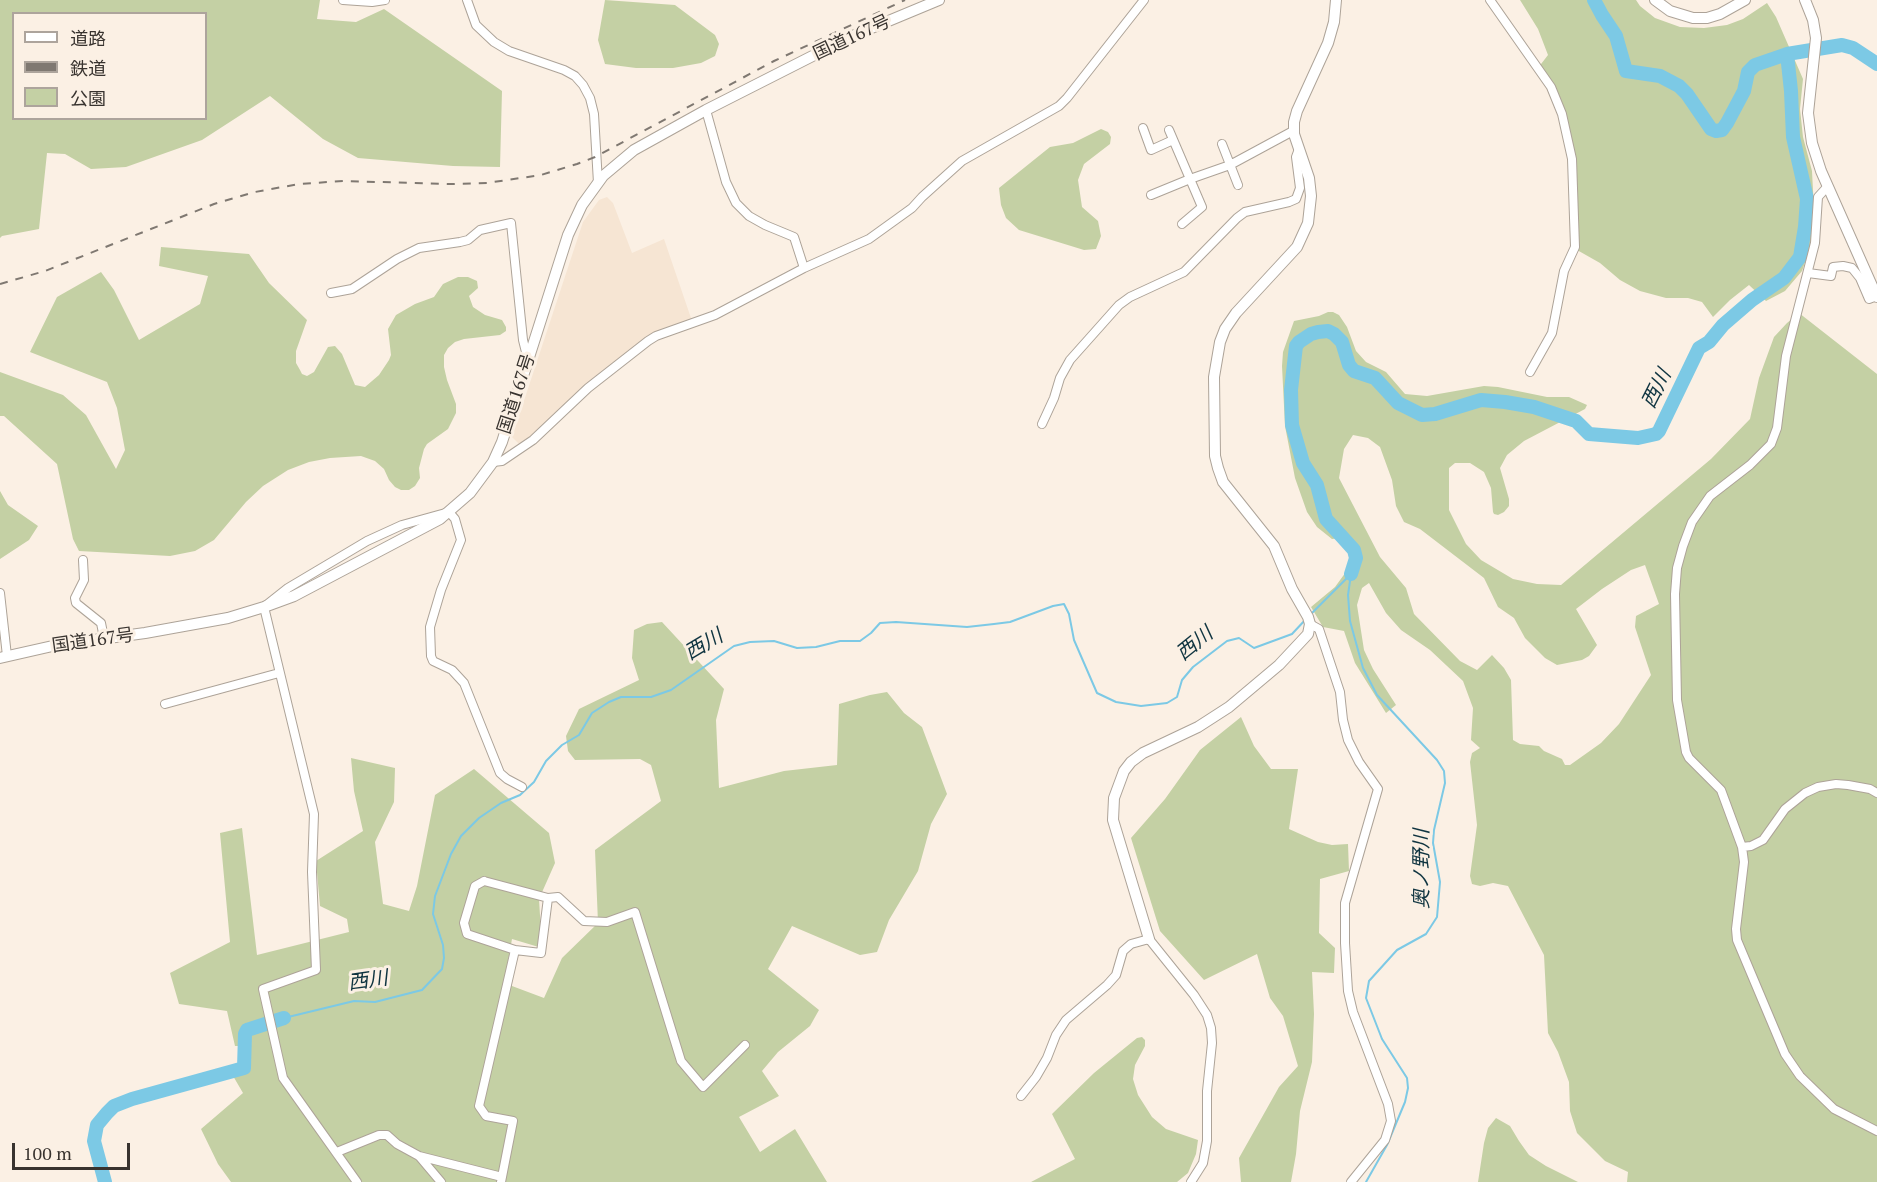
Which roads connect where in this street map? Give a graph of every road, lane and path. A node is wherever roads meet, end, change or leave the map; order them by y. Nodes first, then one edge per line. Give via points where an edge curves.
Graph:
1 (343, 0) edge
2 (385, 0) edge
3 (467, 0) edge
4 (939, 0) edge
5 (1144, 0) edge
6 (1336, 0) edge
7 (1490, 0) edge
8 (1655, 0) edge
9 (1745, 0) edge
10 (1805, 0) edge
11 (706, 110) junction
12 (1143, 128) dead end
13 (1169, 130) dead end
14 (1293, 131) junction
15 (1173, 140) junction
16 (1222, 144) dead end
17 (1299, 149) junction
18 (1230, 165) junction
19 (1190, 179) junction
20 (598, 183) junction
21 (1238, 184) dead end
22 (1828, 186) junction
23 (1151, 195) dead end
24 (1182, 224) dead end
25 (804, 268) junction
26 (1808, 273) junction
27 (332, 293) dead end
28 (1877, 297) edge
29 (528, 361) junction
30 (1530, 372) dead end
31 (1042, 424) dead end
32 (492, 462) junction
33 (449, 512) junction
34 (83, 560) dead end
35 (0, 593) edge
36 (264, 607) junction
37 (1310, 624) junction
38 (104, 638) junction
39 (4, 657) edge
40 (279, 674) junction
41 (165, 704) dead end
42 (522, 787) dead end
43 (1877, 793) edge
44 (1742, 847) junction
45 (548, 898) junction
46 (1149, 939) junction
47 (515, 950) junction
48 (745, 1045) dead end
49 (1021, 1096) dead end
50 (1877, 1131) edge
51 (337, 1152) junction
52 (419, 1156) junction
53 (502, 1180) edge
54 (357, 1182) edge
55 (441, 1182) edge
56 (1191, 1182) edge
57 (1351, 1182) edge

1 - 2 street
3 - 20 street via 476,25 494,42 571,73 583,85 594,114
4 - 11 street, 国道167号 via 850,37
5 - 25 street via 1059,106 962,161 912,208 869,239
6 - 14 street via 1328,43 1297,111
7 - 30 street via 1551,87 1572,159 1575,247 1564,271 1552,333
8 - 9 street via 1683,17 1707,18
10 - 22 street via 1816,38 1809,129
11 - 20 street, 国道167号 via 634,150
11 - 25 street via 726,182 736,203 749,216 794,237
12 - 15 street via 1152,150
13 - 15 street
14 - 17 street
14 - 18 street
15 - 19 street
16 - 18 street
17 - 31 street via 1296,157 1300,188 1296,199 1245,212 1184,272 1119,305 1070,360
17 - 37 street via 1309,178 1308,223 1297,248 1236,313 1220,342 1214,377 1215,456 1223,482 1272,541
18 - 19 street
18 - 21 street
19 - 23 street
19 - 24 street via 1202,207
20 - 29 street, 国道167号 via 572,225
22 - 26 street via 1818,197 1815,243
22 - 28 street
25 - 32 street via 715,315 656,336 588,388 533,440 502,461
26 - 28 street via 1831,276 1833,267 1852,268 1869,299
26 - 44 street via 1786,356 1777,428 1771,444 1701,506 1677,568 1675,660 1683,742 1689,758 1721,790
27 - 29 street via 352,290 419,248 468,240 480,230 511,223
29 - 32 street, 国道167号
32 - 33 street, 国道167号 via 480,482
33 - 36 street, 国道167号 via 315,585
33 - 42 street via 461,540 430,627 430,656 464,683 500,772
34 - 38 street via 84,580 76,603 101,623
35 - 39 street
36 - 38 street, 国道167号 via 228,618
36 - 40 street
37 - 46 street via 1308,634 1296,647 1229,707 1198,728 1143,753 1124,771 1114,798 1113,820
37 - 57 street via 1319,629 1340,692 1348,740 1377,789 1345,903 1345,943 1353,1012 1391,1120 1385,1140
38 - 39 street, 国道167号
40 - 41 street
40 - 51 street via 314,814 316,970 263,989 283,1078
43 - 44 street via 1848,785 1818,787 1785,809 1763,840
44 - 50 street via 1737,940 1785,1054 1800,1076 1833,1109
45 - 47 street via 541,953
45 - 47 street via 484,881 475,886 464,923 467,934
45 - 48 street via 558,897 585,921 607,922 635,912 681,1061 703,1087
46 - 49 street via 1131,944 1123,951 1116,975 1066,1020 1047,1059
46 - 56 street via 1194,995 1211,1028 1207,1141 1203,1163
47 - 53 street via 479,1106 486,1116 513,1121
51 - 52 street via 387,1135
51 - 54 street
52 - 53 street
52 - 55 street

